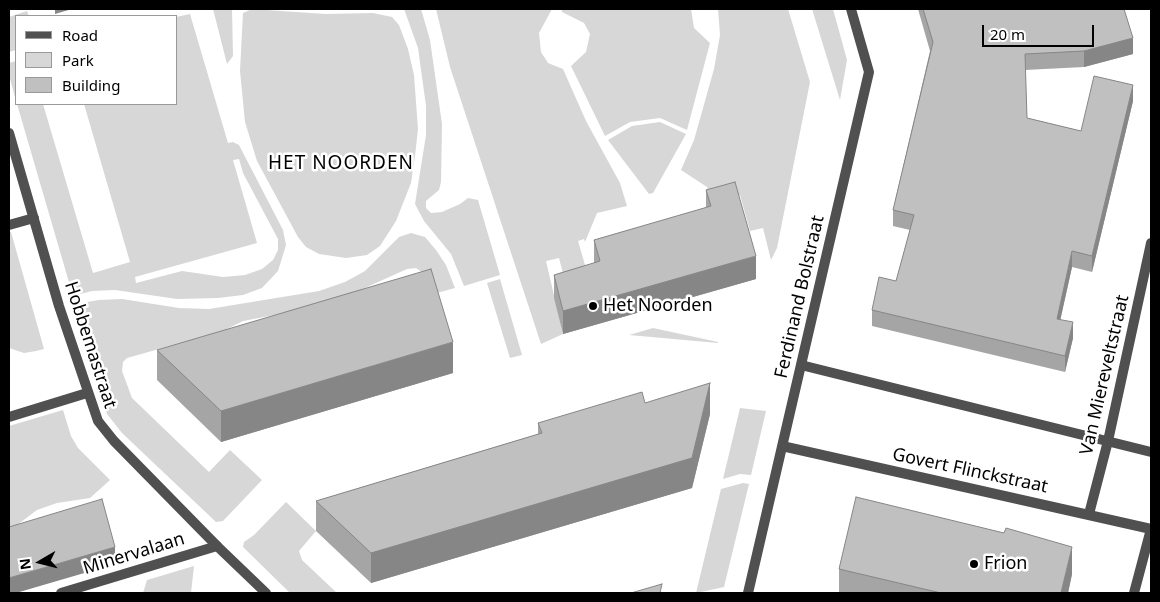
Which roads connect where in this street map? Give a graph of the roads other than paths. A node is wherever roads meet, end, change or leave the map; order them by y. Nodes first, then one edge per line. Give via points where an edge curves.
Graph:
1 (851, 9) edge
2 (9, 133) edge
3 (34, 218) junction
4 (9, 226) edge
5 (1151, 243) edge
6 (801, 366) junction
7 (87, 393) junction
8 (9, 417) edge
9 (1108, 440) junction
10 (782, 446) junction
11 (1151, 452) edge
12 (1089, 514) junction
13 (1151, 529) edge
14 (217, 546) junction
15 (61, 593) edge
16 (266, 593) edge
17 (748, 593) edge
18 (1134, 593) edge

1 - 6 street, Ferdinand Bolstraat via 869,72
2 - 3 street, Hobbemastraat
3 - 4 street
3 - 7 street, Hobbemastraat
5 - 9 street, Van Miereveltstraat
6 - 9 street
6 - 10 street, Ferdinand Bolstraat
7 - 8 street
7 - 14 street, Hobbemastraat via 98,421 114,441
9 - 11 street
9 - 12 street, Van Miereveltstraat
10 - 12 street, Govert Flinckstraat
10 - 17 street, Ferdinand Bolstraat
12 - 13 street, Govert Flinckstraat
13 - 18 street, Govert Flinckstraat
14 - 15 street, Minervalaan
14 - 16 street, Hobbemastraat

